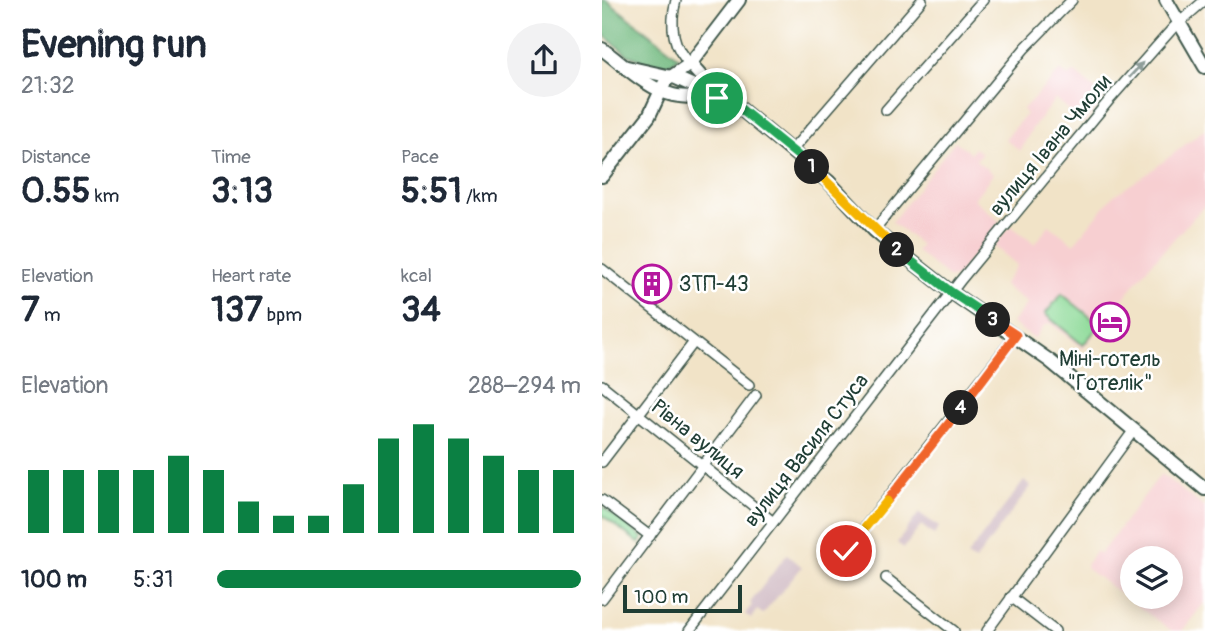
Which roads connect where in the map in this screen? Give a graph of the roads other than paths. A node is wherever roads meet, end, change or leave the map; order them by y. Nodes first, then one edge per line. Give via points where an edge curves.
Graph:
1 (676, 0) edge
2 (739, 0) edge
3 (922, 0) edge
4 (983, 0) edge
5 (1072, 0) edge
6 (1166, 0) edge
7 (1205, 0) edge
8 (1179, 22) junction
9 (602, 49) edge
10 (690, 64) junction
11 (627, 67) junction
12 (1205, 67) edge
13 (644, 80) junction
14 (674, 88) junction
15 (726, 99) junction
16 (886, 110) dead end
17 (649, 116) junction
18 (793, 149) junction
19 (602, 176) edge
20 (874, 230) junction
21 (602, 269) edge
22 (951, 292) junction
23 (1016, 335) junction
24 (694, 342) junction
25 (602, 385) edge
26 (749, 385) dead end
27 (756, 395) dead end
28 (639, 414) junction
29 (1133, 430) junction
30 (602, 463) edge
31 (703, 466) junction
32 (1205, 489) edge
33 (602, 500) edge
34 (772, 521) junction
35 (650, 536) junction
36 (846, 551) dead end
37 (886, 578) dead end
38 (1011, 597) junction
39 (602, 599) edge
40 (689, 631) edge
41 (954, 631) edge
42 (987, 631) edge
43 (1055, 631) edge

1 - 10 street via 674,38
2 - 10 main road
3 - 18 street
4 - 16 street
5 - 20 street via 1025,48
6 - 8 main road
7 - 8 street, вулиця Івана Чмоли
8 - 12 main road
22 -> 8 street, вулиця Івана Чмоли
9 - 11 main road
10 - 14 main road
10 - 15 main road
11 - 13 main road
11 - 14 main road
13 - 14 main road
13 - 17 main road
14 - 15 main road
14 - 17 main road
15 - 18 main road
17 - 19 main road
18 - 20 main road
20 - 22 main road
21 - 24 street
22 - 23 main road
22 - 34 street, вулиця Василя Стуса
23 - 29 main road
23 - 36 street
24 - 26 street
24 - 28 street
25 - 28 street, Рівна вулиця
27 - 31 street
28 - 30 street
28 - 31 street, Рівна вулиця
29 - 32 main road
29 - 38 street
31 - 34 street, Рівна вулиця
31 - 35 street
33 - 35 street
34 - 40 street, вулиця Василя Стуса
35 - 39 street
37 - 41 street
38 - 42 street
38 - 43 street

